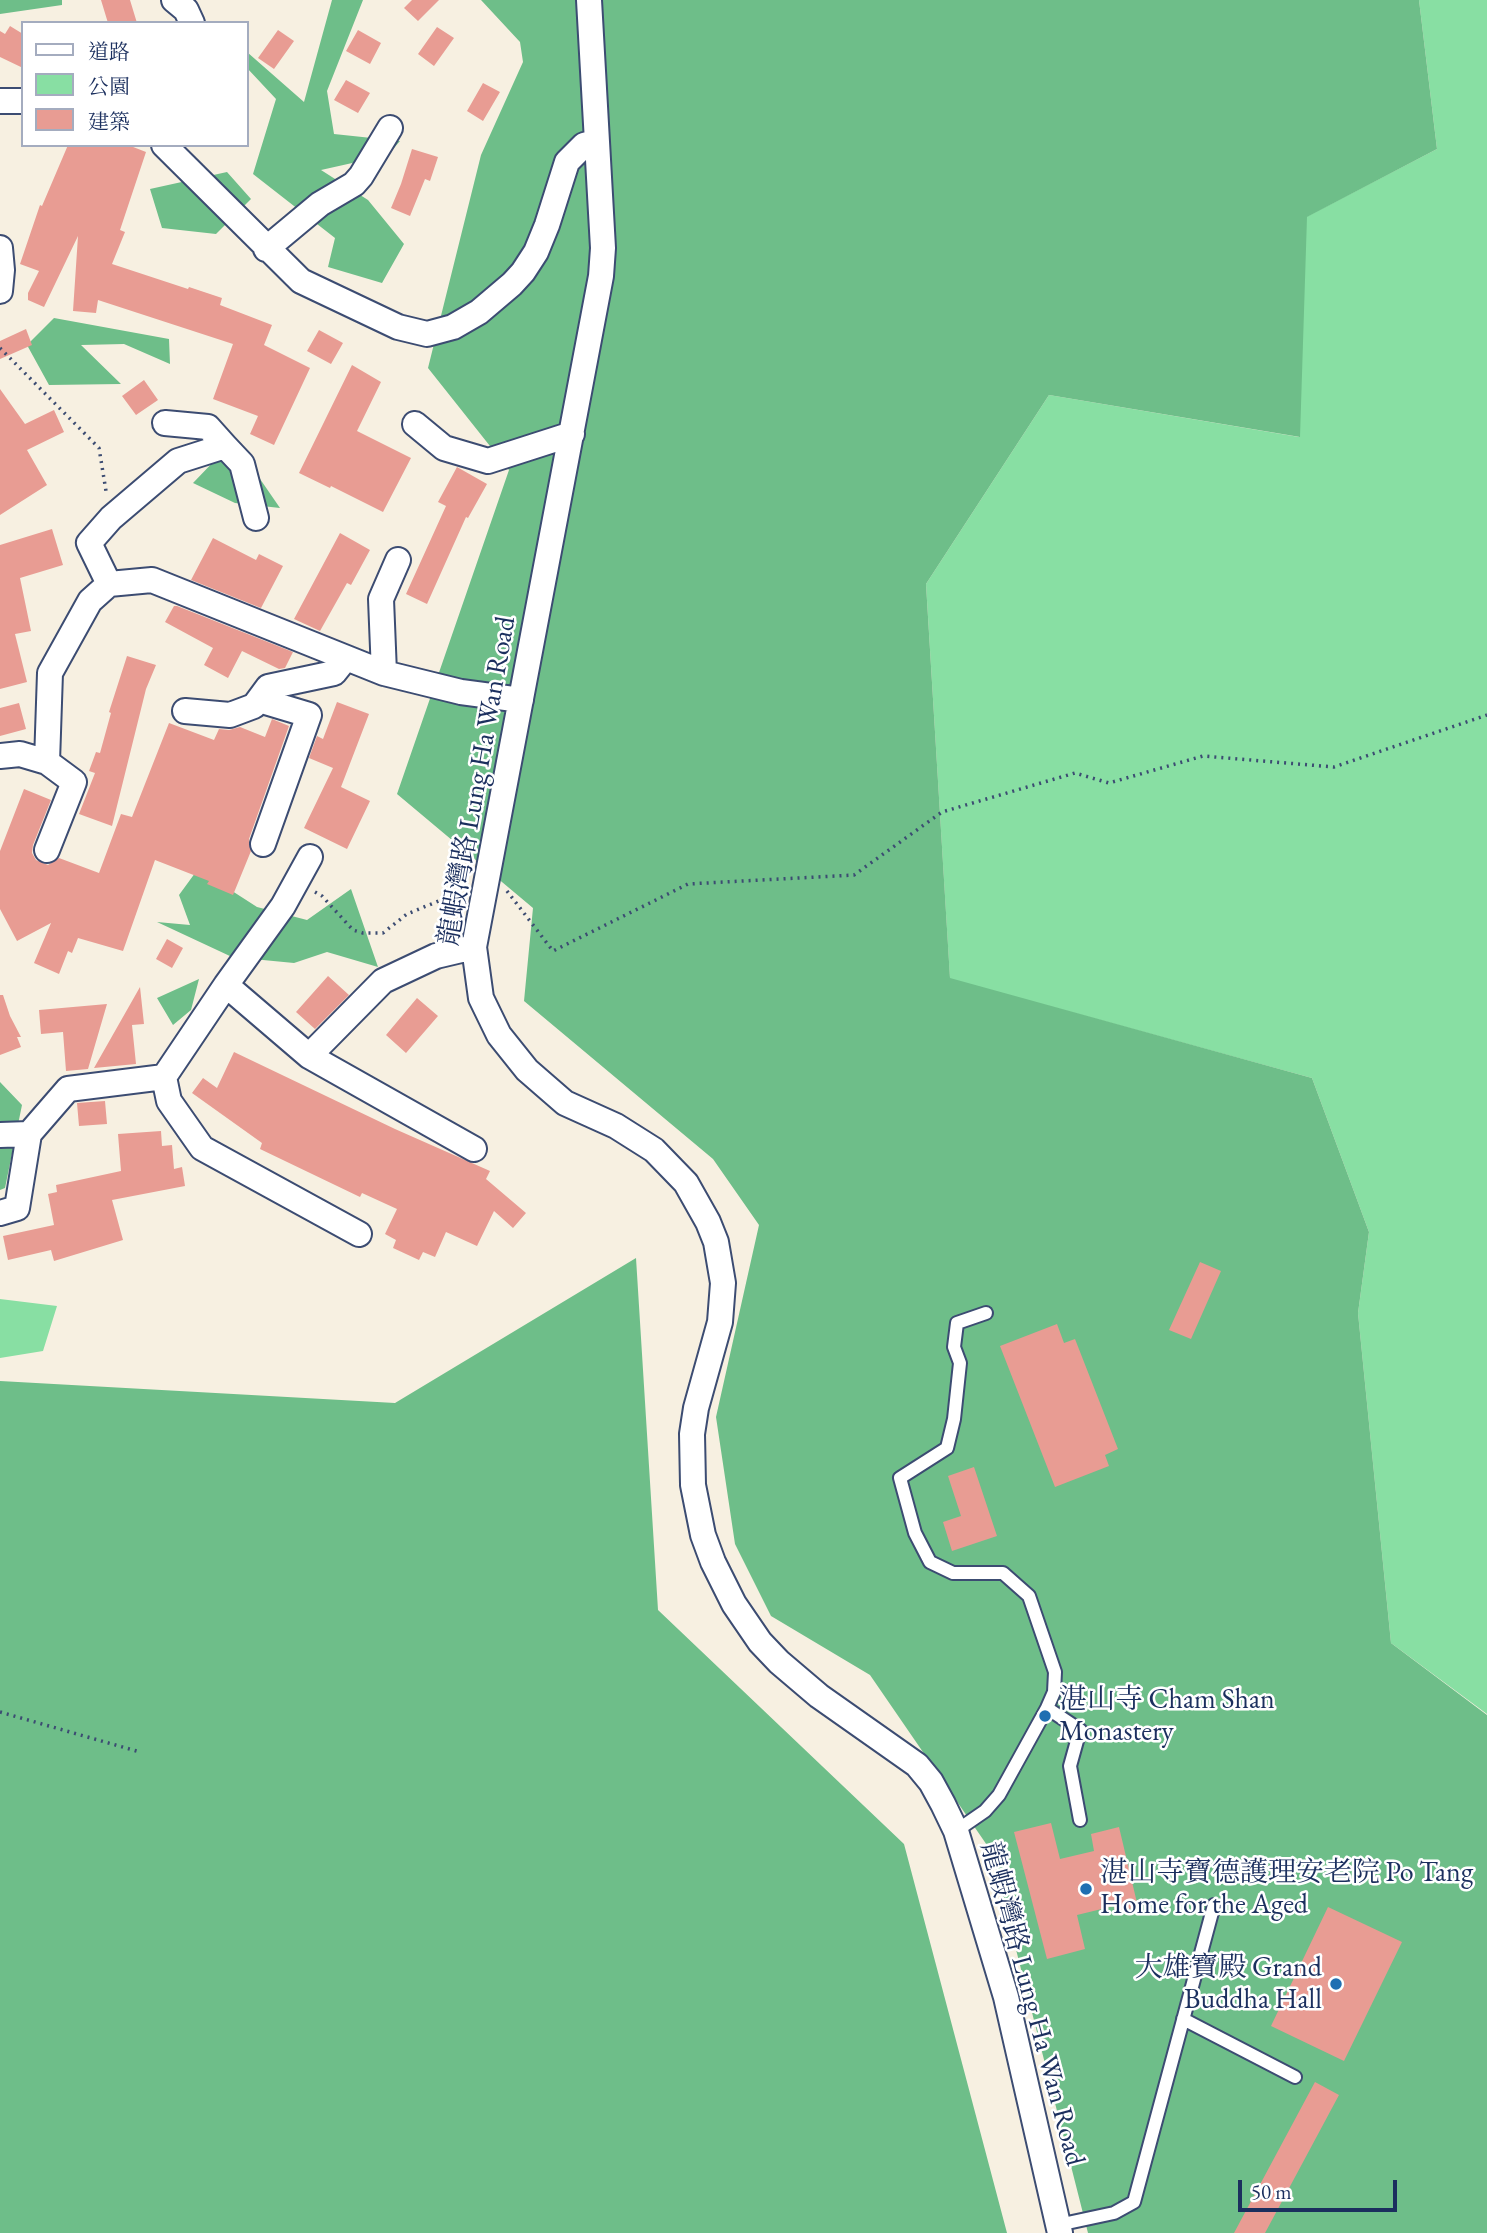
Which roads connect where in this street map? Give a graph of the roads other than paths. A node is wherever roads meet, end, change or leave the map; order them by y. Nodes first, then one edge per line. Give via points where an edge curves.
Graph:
1 (174, 0) edge
2 (589, 0) edge
3 (191, 21) edge
4 (0, 101) edge
5 (21, 101) edge
6 (390, 128) dead end
7 (596, 142) junction
8 (166, 147) edge
9 (0, 248) edge
10 (266, 249) junction
11 (0, 291) edge
12 (165, 423) dead end
13 (415, 424) dead end
14 (572, 434) junction
15 (225, 446) junction
16 (257, 518) dead end
17 (398, 560) dead end
18 (109, 584) junction
19 (346, 658) junction
20 (384, 673) junction
21 (259, 700) junction
22 (521, 700) junction
23 (185, 711) dead end
24 (0, 756) edge
25 (47, 762) junction
26 (263, 844) dead end
27 (47, 850) dead end
28 (310, 857) dead end
29 (474, 947) junction
30 (226, 985) junction
31 (309, 1056) junction
32 (164, 1077) junction
33 (29, 1134) junction
34 (0, 1135) edge
35 (474, 1149) dead end
36 (0, 1213) edge
37 (359, 1234) dead end
38 (986, 1313) dead end
39 (1047, 1708) junction
40 (1080, 1820) dead end
41 (956, 1831) junction
42 (1214, 1905) dead end
43 (1183, 2019) junction
44 (1295, 2077) dead end
45 (1059, 2229) edge

1 - 3 street
2 - 7 street, 龍蝦灣路 Lung Ha Wan Road
4 - 5 street
6 - 10 street via 361,176
7 - 10 street via 583,145 567,162 547,225 523,272 479,312 443,331 428,334 398,327 321,292 293,275
7 - 14 street, 龍蝦灣路 Lung Ha Wan Road via 602,263
8 - 10 street
9 - 11 street
12 - 15 street via 208,427
13 - 14 street via 444,447 488,461
14 - 22 street, 龍蝦灣路 Lung Ha Wan Road
15 - 16 street via 242,464
15 - 18 street via 178,461 89,543
17 - 20 street via 381,599
18 - 19 street via 152,580
18 - 25 street via 90,601 50,673
19 - 20 street
19 - 21 street via 334,673 268,687
20 - 22 street
21 - 23 street via 230,715
21 - 26 street via 309,715
22 - 29 street, 龍蝦灣路 Lung Ha Wan Road
24 - 25 street via 19,754
25 - 27 street via 74,782
28 - 30 street via 283,906
29 - 31 street via 436,956 383,981
29 - 41 street, 龍蝦灣路 Lung Ha Wan Road via 481,998 499,1035 527,1070 565,1102 635,1136 663,1157 698,1202 716,1242 723,1303 696,1408 693,1485 703,1535 734,1604 779,1662 818,1696 918,1765
30 - 31 street
30 - 32 street
31 - 35 street
32 - 33 street via 68,1089
32 - 37 street via 169,1101 202,1147
33 - 34 street
33 - 36 street via 17,1208
38 - 39 lane via 957,1323 954,1347 960,1363 947,1448 900,1478 915,1533 930,1562 953,1573 1003,1573 1028,1596 1055,1672
39 - 40 lane via 1080,1730 1070,1766
39 - 41 lane via 993,1804
41 - 45 street, 龍蝦灣路 Lung Ha Wan Road via 1006,1997
42 - 43 lane
43 - 44 lane
43 - 45 lane via 1134,2202 1114,2213

